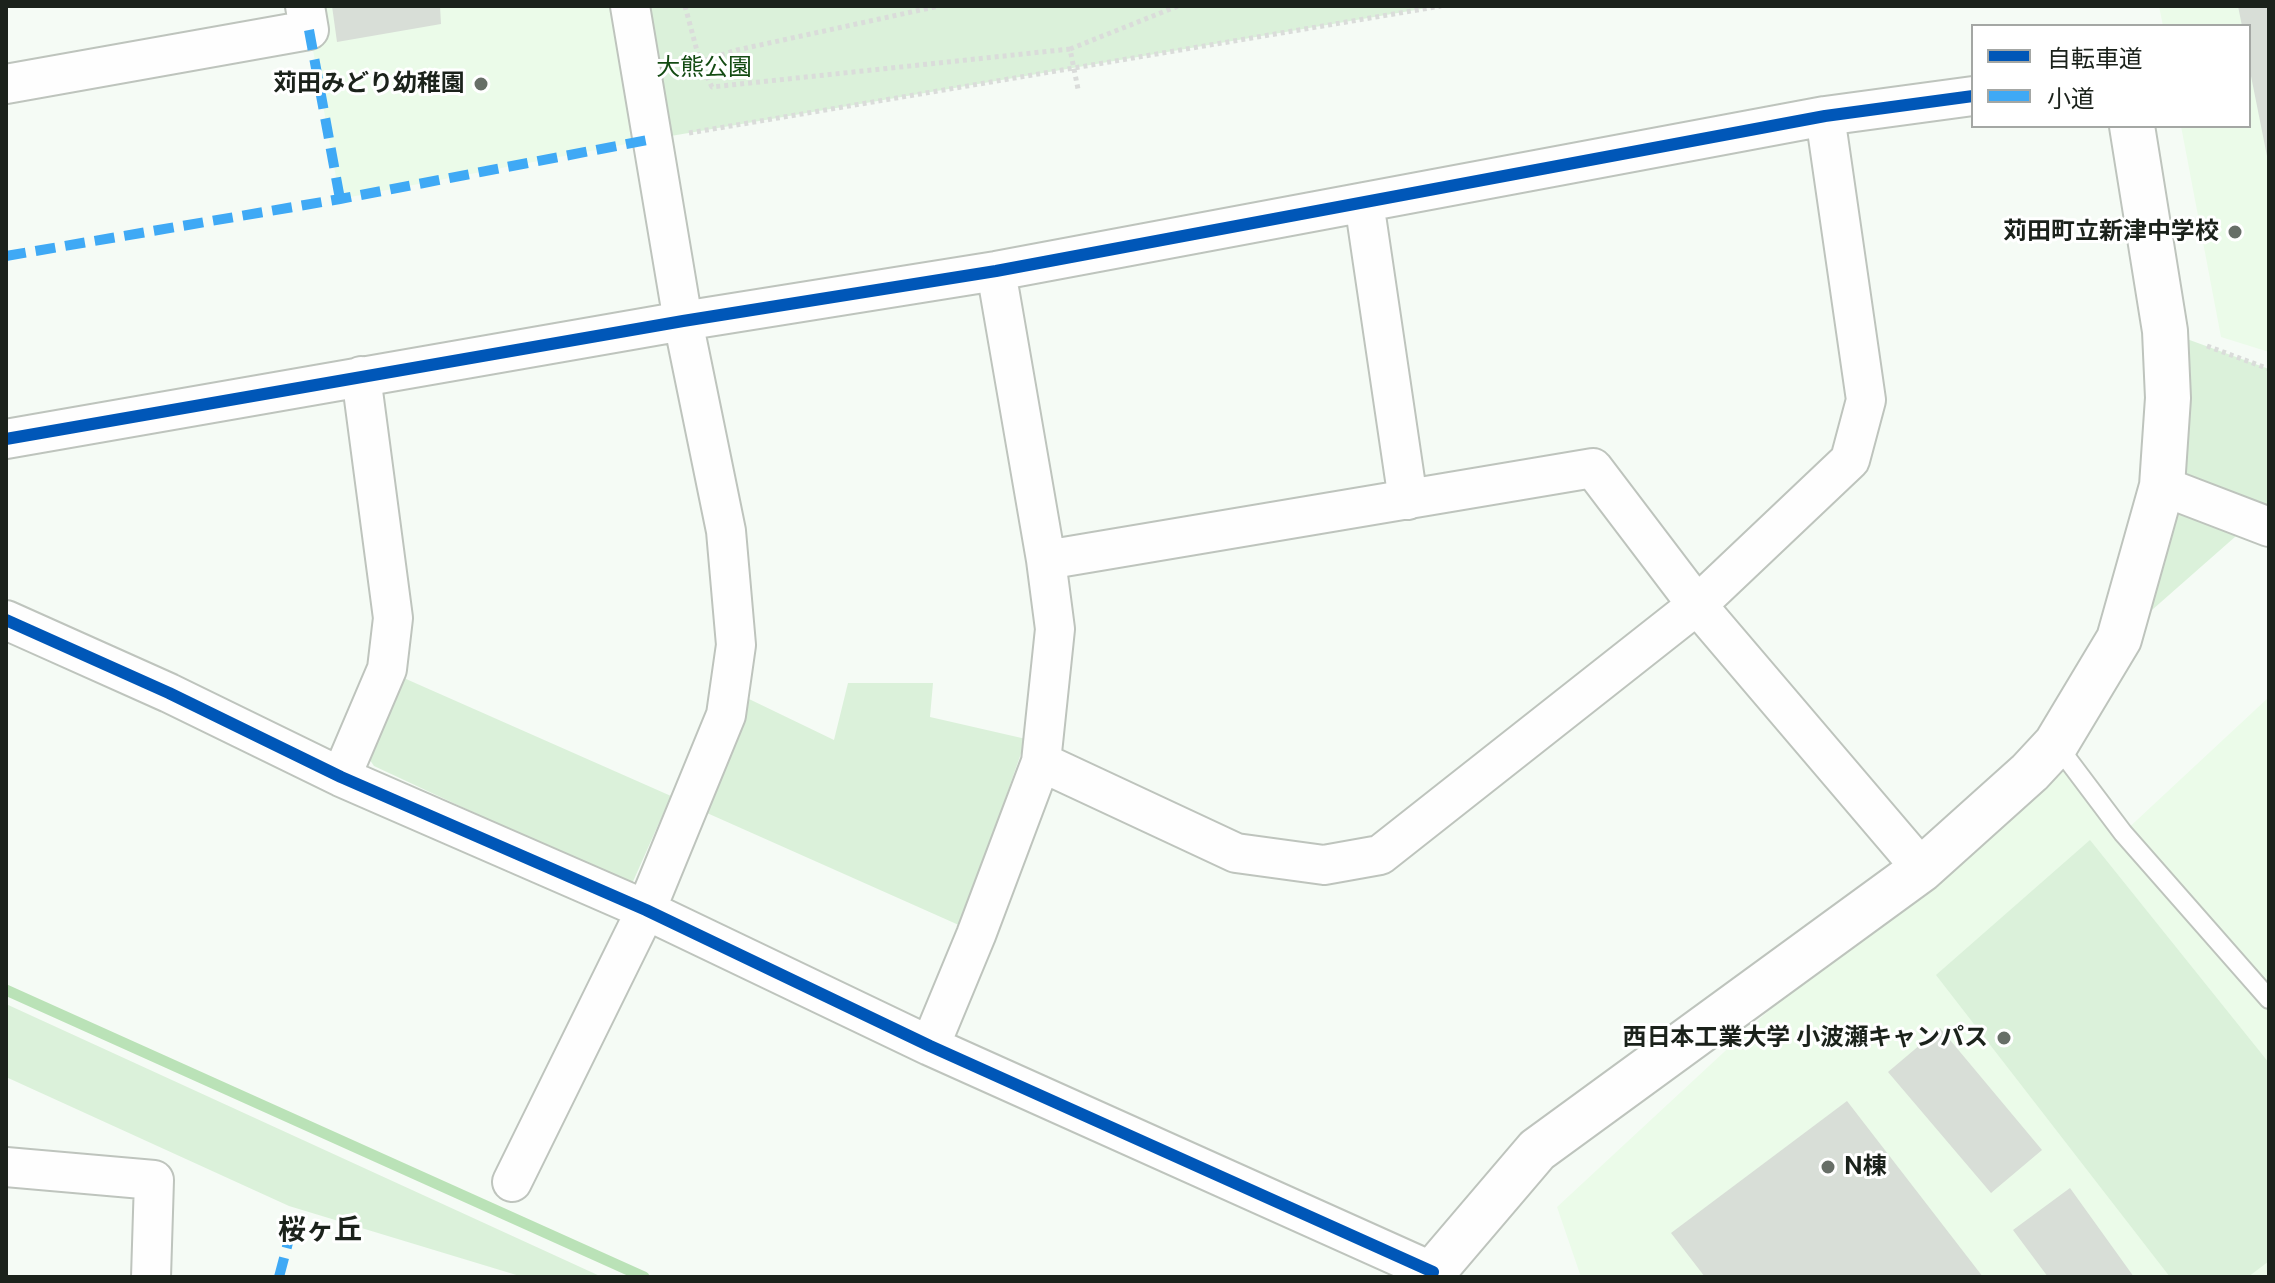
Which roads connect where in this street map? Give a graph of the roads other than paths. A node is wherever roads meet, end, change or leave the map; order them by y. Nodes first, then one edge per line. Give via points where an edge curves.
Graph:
1 (305, 6) edge
2 (630, 6) edge
3 (6, 84) edge
4 (1971, 96) edge
5 (1825, 116) junction
6 (2132, 128) edge
7 (1364, 202) junction
8 (996, 271) junction
9 (683, 321) junction
10 (361, 376) junction
11 (6, 439) edge
12 (2162, 486) junction
13 (1408, 500) junction
14 (2269, 527) edge
15 (1046, 560) junction
16 (1697, 605) junction
17 (6, 620) edge
18 (2056, 744) junction
19 (1041, 762) junction
20 (341, 777) junction
21 (1922, 869) junction
22 (646, 910) junction
23 (2269, 999) edge
24 (930, 1046) junction
25 (6, 1167) edge
26 (512, 1182) dead end
27 (1429, 1274) edge
28 (151, 1277) edge

1 - 3 street via 309,30
2 - 9 street
4 - 5 street
5 - 7 street
5 - 16 street via 1866,400 1850,460
6 - 12 street via 2165,331 2168,398
7 - 8 street
7 - 13 street
8 - 9 street
8 - 15 street
9 - 10 street
9 - 22 street via 726,531 736,645 726,715
10 - 11 street
10 - 20 street via 393,618 387,669
12 - 14 street
12 - 18 street via 2119,639
13 - 15 street
13 - 16 street via 1593,468
15 - 19 street via 1055,629
16 - 19 street via 1380,855 1324,865 1236,853
16 - 21 street
17 - 20 street
18 - 21 street
18 - 23 lane via 2123,833
19 - 24 street
20 - 22 street
21 - 27 street via 1537,1150
22 - 24 street
22 - 26 street
24 - 27 street
25 - 28 street via 154,1180

